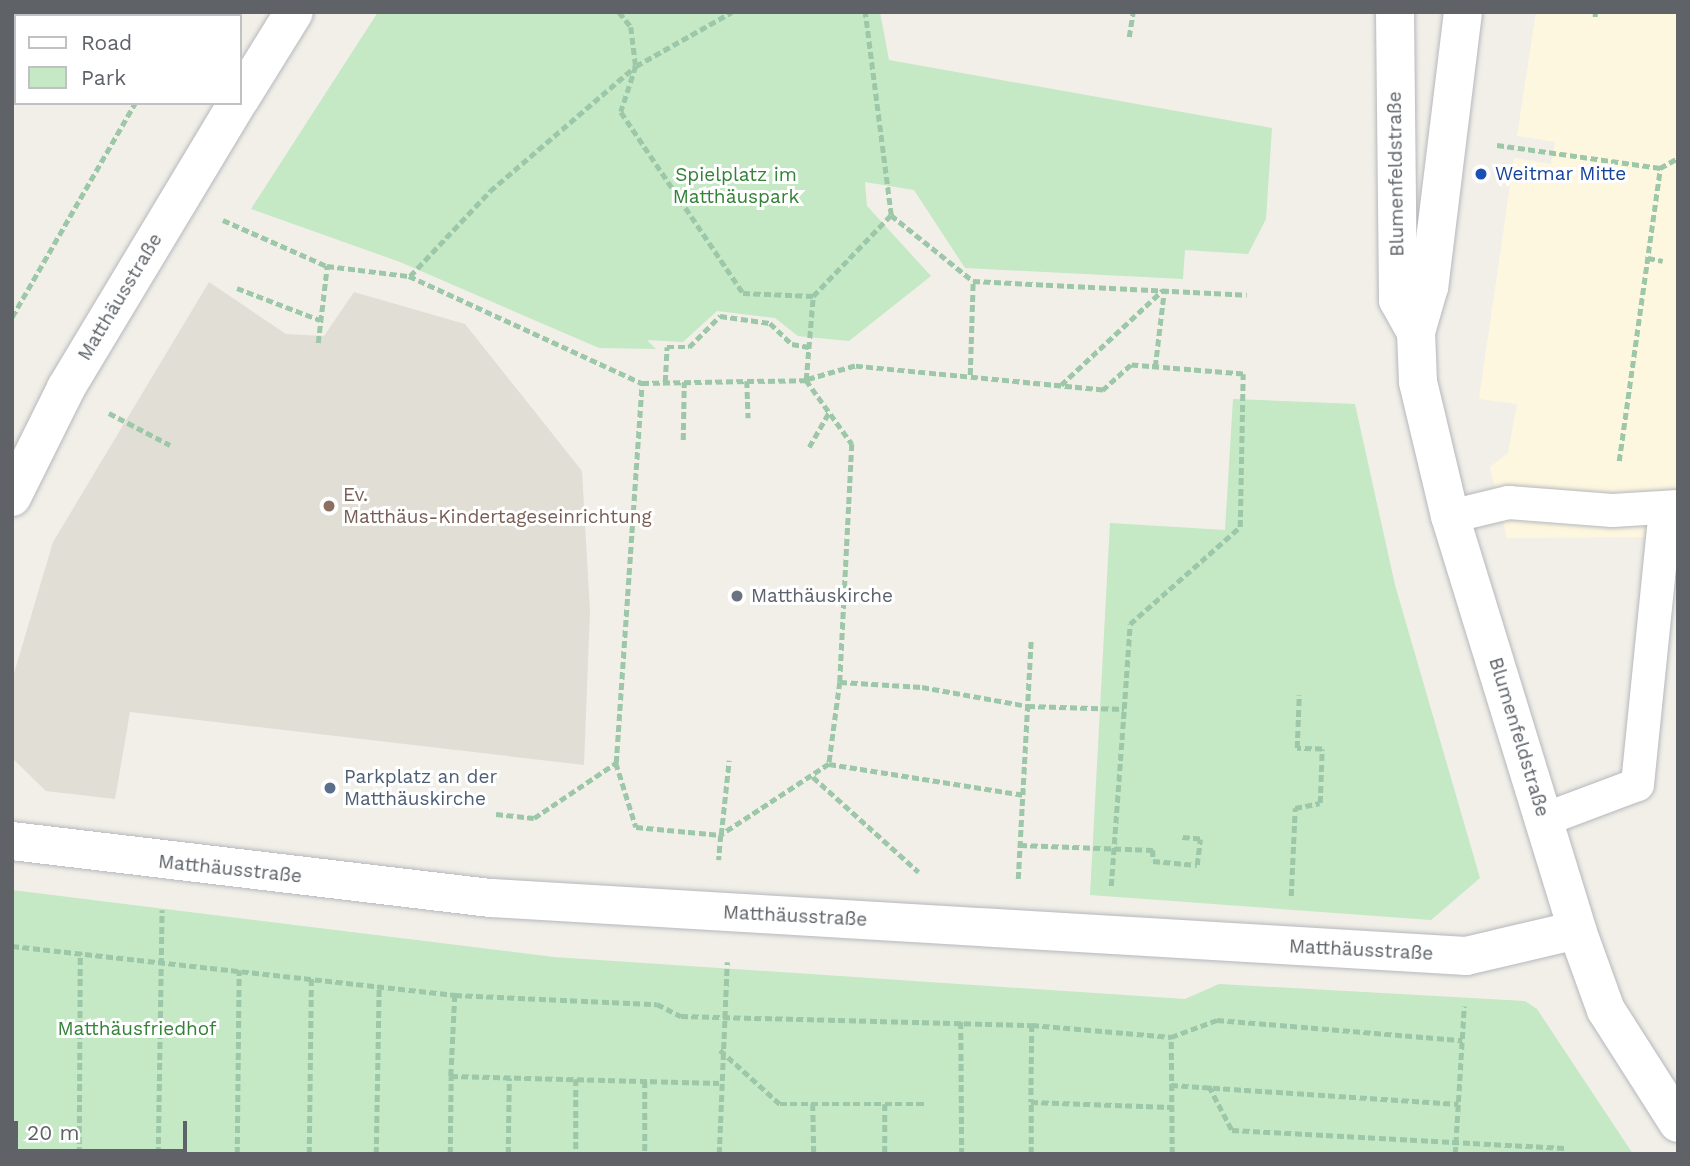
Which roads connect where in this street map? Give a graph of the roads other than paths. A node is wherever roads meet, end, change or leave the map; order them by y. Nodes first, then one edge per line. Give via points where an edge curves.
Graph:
1 (294, 12) edge
2 (1395, 12) edge
3 (1463, 12) edge
4 (242, 95) edge
5 (236, 105) edge
6 (1416, 332) junction
7 (12, 496) edge
8 (1671, 507) edge
9 (1450, 516) junction
10 (1544, 819) junction
11 (12, 841) edge
12 (1577, 930) junction
13 (1678, 1123) edge

1 - 4 street, Matthäusstraße
2 - 6 street, Blumenfeldstraße via 1398,300
3 - 6 street, Blumenfeldstraße via 1429,287
5 - 7 street, Matthäusstraße via 66,388
6 - 9 street, Blumenfeldstraße via 1418,382
8 - 9 lane via 1612,510 1508,502
8 - 10 lane via 1637,784
9 - 10 street, Blumenfeldstraße
10 - 12 street, Blumenfeldstraße
11 - 12 street, Matthäusstraße via 492,898 1289,946 1466,956
12 - 13 street, Blumenfeldstraße via 1606,1010

